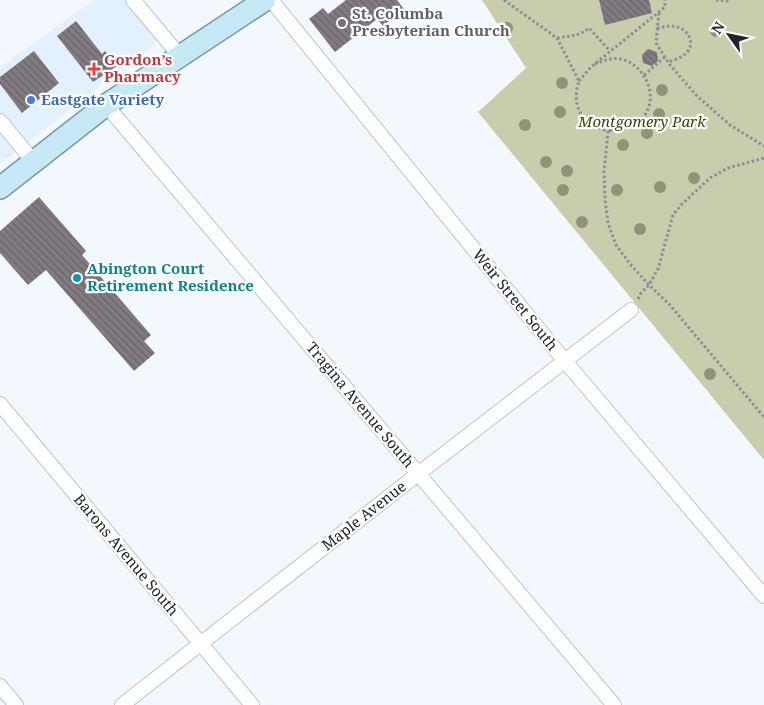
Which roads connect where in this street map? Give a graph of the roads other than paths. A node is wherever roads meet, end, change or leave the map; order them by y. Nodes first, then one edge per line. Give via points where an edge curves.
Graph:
1 (133, 0) edge
2 (264, 0) edge
3 (271, 0) edge
4 (180, 56) junction
5 (106, 105) junction
6 (0, 121) edge
7 (34, 162) junction
8 (0, 188) edge
9 (631, 310) road end
10 (564, 360) junction
11 (0, 404) edge
12 (418, 474) junction
13 (764, 596) edge
14 (200, 643) junction
15 (0, 686) edge
16 (16, 705) edge
17 (122, 705) edge
18 (252, 705) edge
19 (614, 705) edge

1 - 4 street
2 - 4 main road
3 - 10 street, Weir Street South
4 - 5 main road
5 - 7 main road
5 - 12 street, Tragina Avenue South
6 - 7 street
7 - 8 main road
9 - 10 street, Maple Avenue
10 - 12 street, Maple Avenue
10 - 13 street, Weir Street South
11 - 14 street, Barons Avenue South
12 - 14 street, Maple Avenue
12 - 19 street, Tragina Avenue South
14 - 17 street, Maple Avenue
14 - 18 street, Barons Avenue South
15 - 16 street

